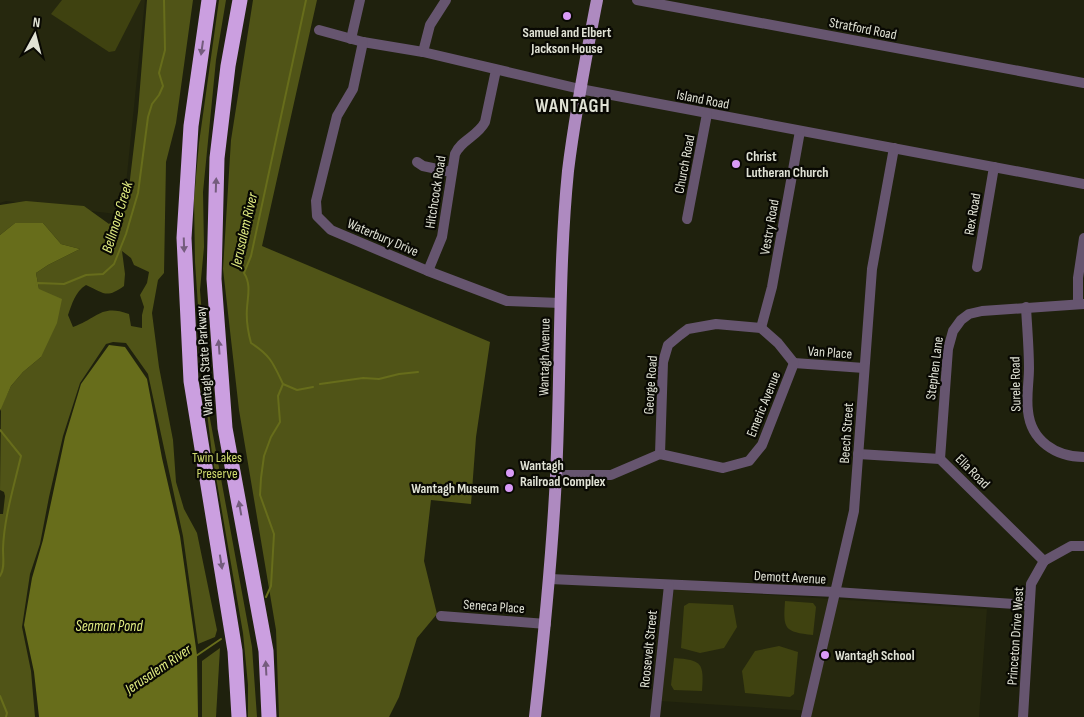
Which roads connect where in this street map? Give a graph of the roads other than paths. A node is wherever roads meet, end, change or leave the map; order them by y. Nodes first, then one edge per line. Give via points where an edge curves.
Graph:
1 (209, 0) edge
2 (240, 0) edge
3 (360, 0) edge
4 (446, 0) edge
5 (597, 0) edge
6 (637, 0) edge
7 (318, 30) dead end
8 (351, 39) junction
9 (364, 42) junction
10 (423, 52) junction
11 (496, 70) junction
12 (1084, 83) edge
13 (580, 89) junction
14 (707, 114) junction
15 (800, 131) junction
16 (894, 148) junction
17 (417, 162) dead end
18 (994, 167) junction
19 (451, 172) junction
20 (1084, 184) edge
21 (687, 219) dead end
22 (1084, 238) edge
23 (977, 267) dead end
24 (428, 271) junction
25 (560, 304) junction
26 (1081, 304) edge
27 (1026, 307) junction
28 (761, 328) junction
29 (794, 363) junction
30 (864, 368) junction
31 (660, 454) junction
32 (858, 454) junction
33 (1084, 457) edge
34 (940, 458) junction
35 (556, 475) junction
36 (1084, 546) edge
37 (1044, 561) junction
38 (550, 578) junction
39 (669, 585) junction
40 (835, 592) junction
41 (1029, 605) junction
42 (441, 616) dead end
43 (546, 624) junction
44 (240, 717) edge
45 (269, 717) edge
46 (535, 717) edge
47 (655, 717) edge
48 (806, 717) edge
49 (1024, 717) edge

1 -> 44 highway, Wantagh State Parkway via 191,126 184,247 191,381 235,651
45 -> 2 highway, Wantagh State Parkway via 266,651 226,428 214,279 217,158
3 - 8 street
4 - 10 street via 430,25
5 - 13 main road, Wantagh Avenue
6 - 12 street, Stratford Road
7 - 8 street, Island Road
8 - 9 street, Island Road
9 - 10 street, Island Road
9 - 24 street, Waterbury Drive via 353,89 337,116 316,201 317,216 331,230
10 - 11 street, Island Road
11 - 13 street, Island Road
11 - 19 street, Hitchcock Road via 485,122 457,149
13 - 14 street, Island Road
13 - 25 main road, Wantagh Avenue via 568,172
14 - 15 street, Island Road
14 - 21 street, Church Road
15 - 16 street, Island Road
15 - 28 street, Vestry Road via 772,287
16 - 18 street, Island Road
16 - 30 street, Beech Street via 872,269
17 - 19 street
18 - 20 street, Island Road
18 - 23 street, Rex Road
19 - 24 street, Hitchcock Road via 442,237
22 - 26 street via 1078,278
24 - 25 street, Waterbury Drive via 507,300
25 - 35 main road, Wantagh Avenue
26 - 27 street, Stephen Lane
27 - 33 street, Surele Road via 1031,426 1050,449 1063,455
27 - 34 street, Stephen Lane via 969,314 953,331 948,349
28 - 29 street
28 - 31 street, George Road via 716,324 688,329 668,345 663,362
29 - 30 street, Van Place
29 - 31 street, Emeric Avenue via 762,445 749,461 723,468
30 - 32 street, Beech Street
31 - 35 street via 611,475
32 - 34 street, Ella Road
32 - 40 street, Beech Street via 854,511
34 - 37 street, Ella Road
35 - 38 main road, Wantagh Avenue
36 - 37 street via 1071,546
37 - 41 street, Princeton Drive West via 1031,584
38 - 39 street, Demott Avenue
38 - 43 main road, Wantagh Avenue
39 - 40 street, Demott Avenue
39 - 47 street, Roosevelt Street
40 - 41 street, Demott Avenue
40 - 48 street, Beech Street
41 - 49 street, Princeton Drive West
42 - 43 street, Seneca Place
43 - 46 main road, Wantagh Avenue

